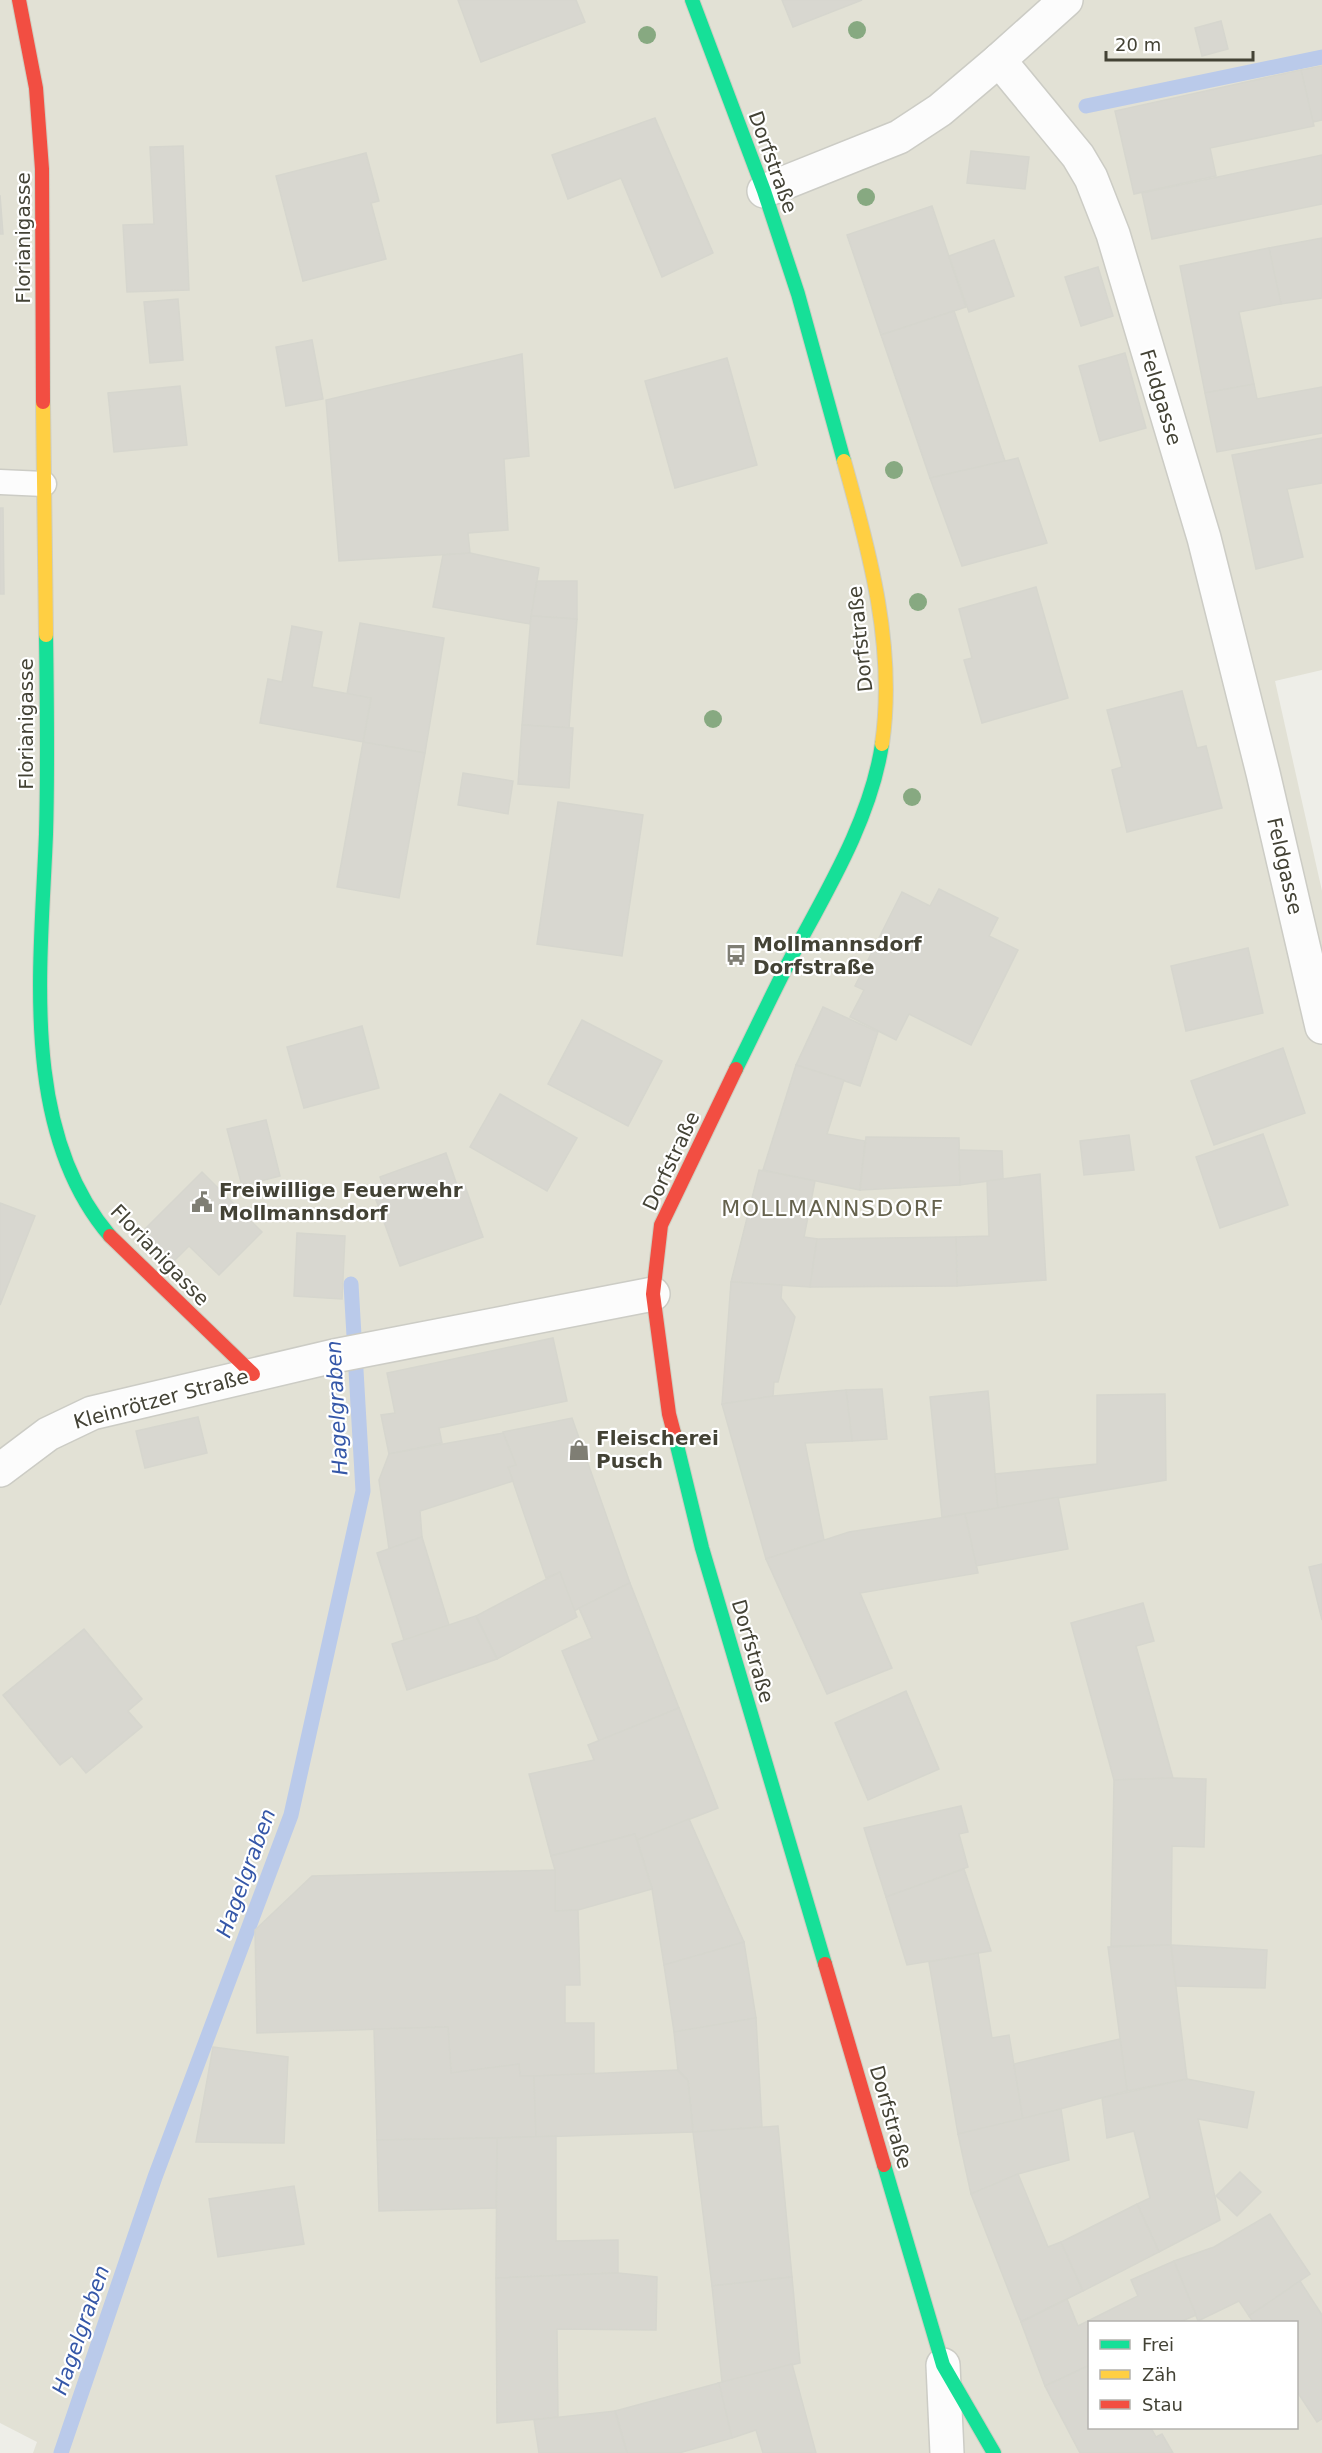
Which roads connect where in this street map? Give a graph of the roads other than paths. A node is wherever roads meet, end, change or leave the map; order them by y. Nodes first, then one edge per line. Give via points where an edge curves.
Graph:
1 (20, 0) edge
2 (692, 0) edge
3 (1066, 0) edge
4 (999, 60) junction
5 (764, 191) junction
6 (0, 482) edge
7 (44, 483) junction
8 (1322, 1027) edge
9 (653, 1294) junction
10 (253, 1374) junction
11 (0, 1470) edge
12 (943, 2365) junction
13 (947, 2453) edge
14 (994, 2453) edge

1 - 7 street, Florianigasse via 36,88 41,146
2 - 5 street, Dorfstraße
3 - 4 street
4 - 5 street via 940,110 899,137
4 - 8 street, Feldgasse via 1078,156 1113,234 1204,538
5 - 9 street, Dorfstraße via 798,294 857,507 883,636 886,714 870,792 840,863 661,1225
6 - 7 lane
7 - 10 street, Florianigasse via 47,789 41,992 47,1072 60,1144 72,1180 110,1236
9 - 10 street, Kleinrötzer Straße
9 - 12 street, Dorfstraße via 669,1414 702,1548
10 - 11 street, Kleinrötzer Straße via 92,1413 48,1434
12 - 13 street
12 - 14 street, Dorfstraße

